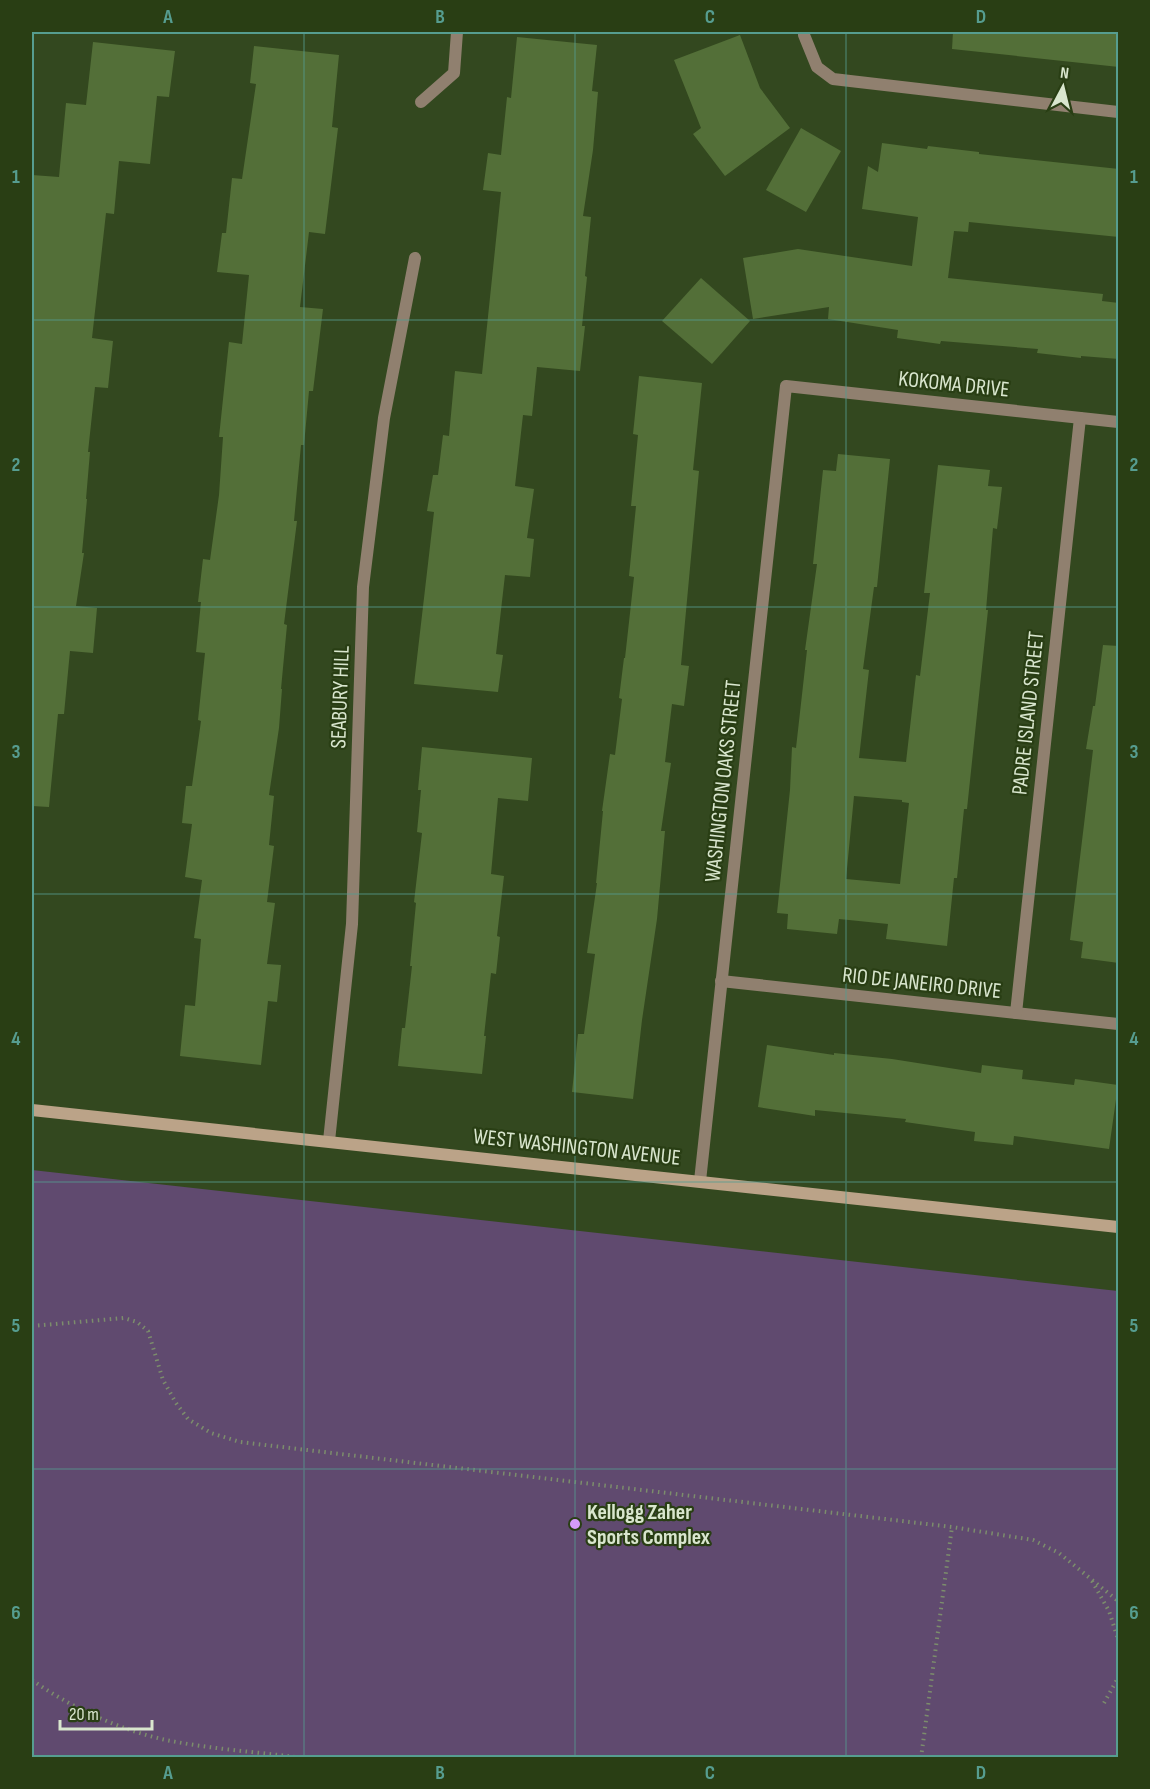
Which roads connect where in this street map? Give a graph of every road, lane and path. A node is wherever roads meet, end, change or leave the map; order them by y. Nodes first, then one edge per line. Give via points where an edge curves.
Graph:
1 (457, 32) edge
2 (804, 32) edge
3 (421, 102) dead end
4 (1119, 112) edge
5 (415, 258) dead end
6 (786, 386) joint
7 (1080, 418) junction
8 (1119, 422) edge
9 (721, 981) junction
10 (1016, 1013) junction
11 (1119, 1024) edge
12 (32, 1110) edge
13 (329, 1141) junction
14 (700, 1181) junction
15 (1119, 1227) edge
16 (32, 1326) edge
17 (952, 1527) junction
18 (1091, 1577) junction
19 (1119, 1601) edge
20 (1119, 1639) edge
21 (1119, 1673) edge
22 (32, 1680) edge
23 (1104, 1704) dead end
24 (303, 1758) edge
25 (921, 1758) edge

1 - 3 street via 454,73
2 - 4 street via 817,67 833,79
5 - 13 street, SEABURY HILL via 384,418 363,587 352,924
6 - 7 street, KOKOMA DRIVE
6 - 9 street, WASHINGTON OAKS STREET
7 - 8 street, KOKOMA DRIVE
7 - 10 street, PADRE ISLAND STREET
9 - 10 street, RIO DE JANEIRO DRIVE
9 - 14 street, WASHINGTON OAKS STREET
10 - 11 street, RIO DE JANEIRO DRIVE
12 - 13 main road, WEST WASHINGTON AVENUE
13 - 14 main road, WEST WASHINGTON AVENUE
14 - 15 main road, WEST WASHINGTON AVENUE
16 - 17 path via 124,1318 137,1322 148,1331 163,1380 188,1419 211,1433 240,1442
17 - 18 path via 1033,1540 1059,1553
17 - 25 path
18 - 19 path
18 - 20 path
21 - 23 path
22 - 24 path via 67,1703 165,1740

